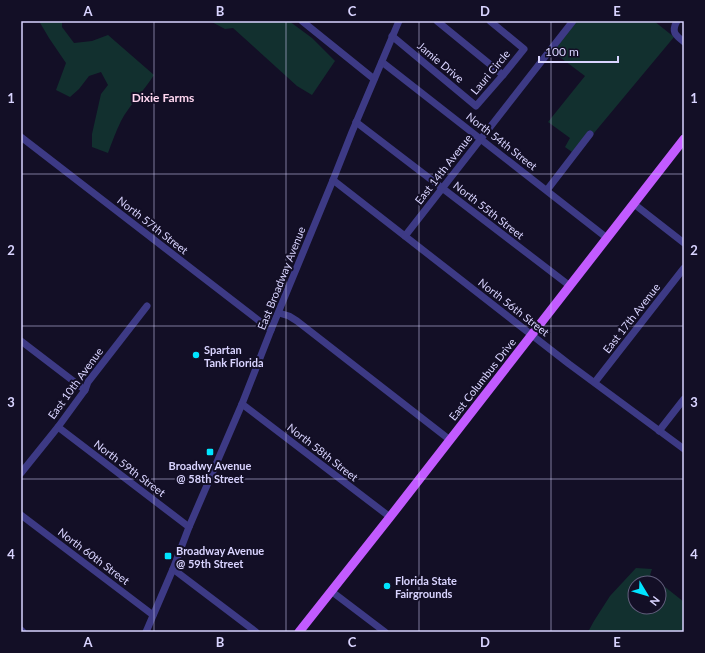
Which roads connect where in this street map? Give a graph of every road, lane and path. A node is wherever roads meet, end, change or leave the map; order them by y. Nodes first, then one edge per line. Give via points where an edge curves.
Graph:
1 (302, 21) edge
2 (437, 21) edge
3 (490, 21) edge
4 (573, 21) edge
5 (677, 21) edge
6 (396, 22) edge
7 (392, 36) junction
8 (684, 42) edge
9 (382, 62) junction
10 (504, 75) junction
11 (374, 79) junction
12 (476, 106) joint
13 (356, 122) junction
14 (590, 134) dead end
15 (21, 137) edge
16 (481, 138) junction
17 (684, 139) edge
18 (333, 180) junction
19 (442, 188) junction
20 (546, 190) junction
21 (634, 204) junction
22 (405, 236) junction
23 (608, 238) junction
24 (684, 243) edge
25 (684, 268) edge
26 (570, 286) junction
27 (147, 306) dead end
28 (279, 312) junction
29 (271, 330) junction
30 (532, 335) junction
31 (21, 341) edge
32 (595, 382) junction
33 (85, 390) junction
34 (684, 399) edge
35 (242, 404) junction
36 (58, 427) junction
37 (659, 431) junction
38 (450, 440) junction
39 (684, 450) edge
40 (21, 473) edge
41 (21, 515) edge
42 (390, 517) junction
43 (189, 527) junction
44 (172, 569) junction
45 (331, 591) junction
46 (153, 615) junction
47 (146, 632) edge
48 (256, 632) edge
49 (299, 632) edge
50 (385, 632) edge

1 - 11 street
2 - 10 street
3 - 10 street, Lauri Circle via 524,49
4 - 16 street, East 14th Avenue
5 - 8 street via 674,26 675,34
6 - 7 street, East Broadway Avenue
7 - 9 street, East Broadway Avenue
7 - 12 street, Jamie Drive
9 - 11 street, East Broadway Avenue
9 - 16 street, North 54th Street
10 - 12 street, Lauri Circle
11 - 13 street, East Broadway Avenue
13 - 18 street, East Broadway Avenue
13 - 19 street, North 55th Street
14 - 20 street
15 - 29 street, North 57th Street
16 - 19 street, East 14th Avenue
16 - 20 street, North 54th Street
17 - 21 main road, East Columbus Drive
18 - 22 street, North 56th Street
18 - 28 street, East Broadway Avenue
19 - 22 street, East 14th Avenue
19 - 26 street, North 55th Street
20 - 23 street, North 54th Street
21 - 23 main road, East Columbus Drive
21 - 24 street
22 - 30 street, North 56th Street
23 - 26 main road, East Columbus Drive
25 - 32 street, East 17th Avenue
26 - 30 main road, East Columbus Drive
27 - 33 street, East 10th Avenue via 88,382
28 - 29 street, East Broadway Avenue
28 - 38 street via 297,321
29 - 35 street, East Broadway Avenue
30 - 32 street, North 56th Street
30 - 38 main road, East Columbus Drive
31 - 33 street
32 - 37 street, North 56th Street
33 - 36 street, East 10th Avenue
34 - 37 street
35 - 42 street, North 58th Street
35 - 43 street, East Broadway Avenue
36 - 40 street, East 10th Avenue
36 - 43 street, North 59th Street
37 - 39 street, North 56th Street
38 - 42 main road, East Columbus Drive
41 - 46 street, North 60th Street
42 - 45 main road, East Columbus Drive
43 - 44 street, East Broadway Avenue
44 - 46 street, East Broadway Avenue
44 - 48 street
45 - 49 main road, East Columbus Drive
45 - 50 street
46 - 47 street, East Broadway Avenue

